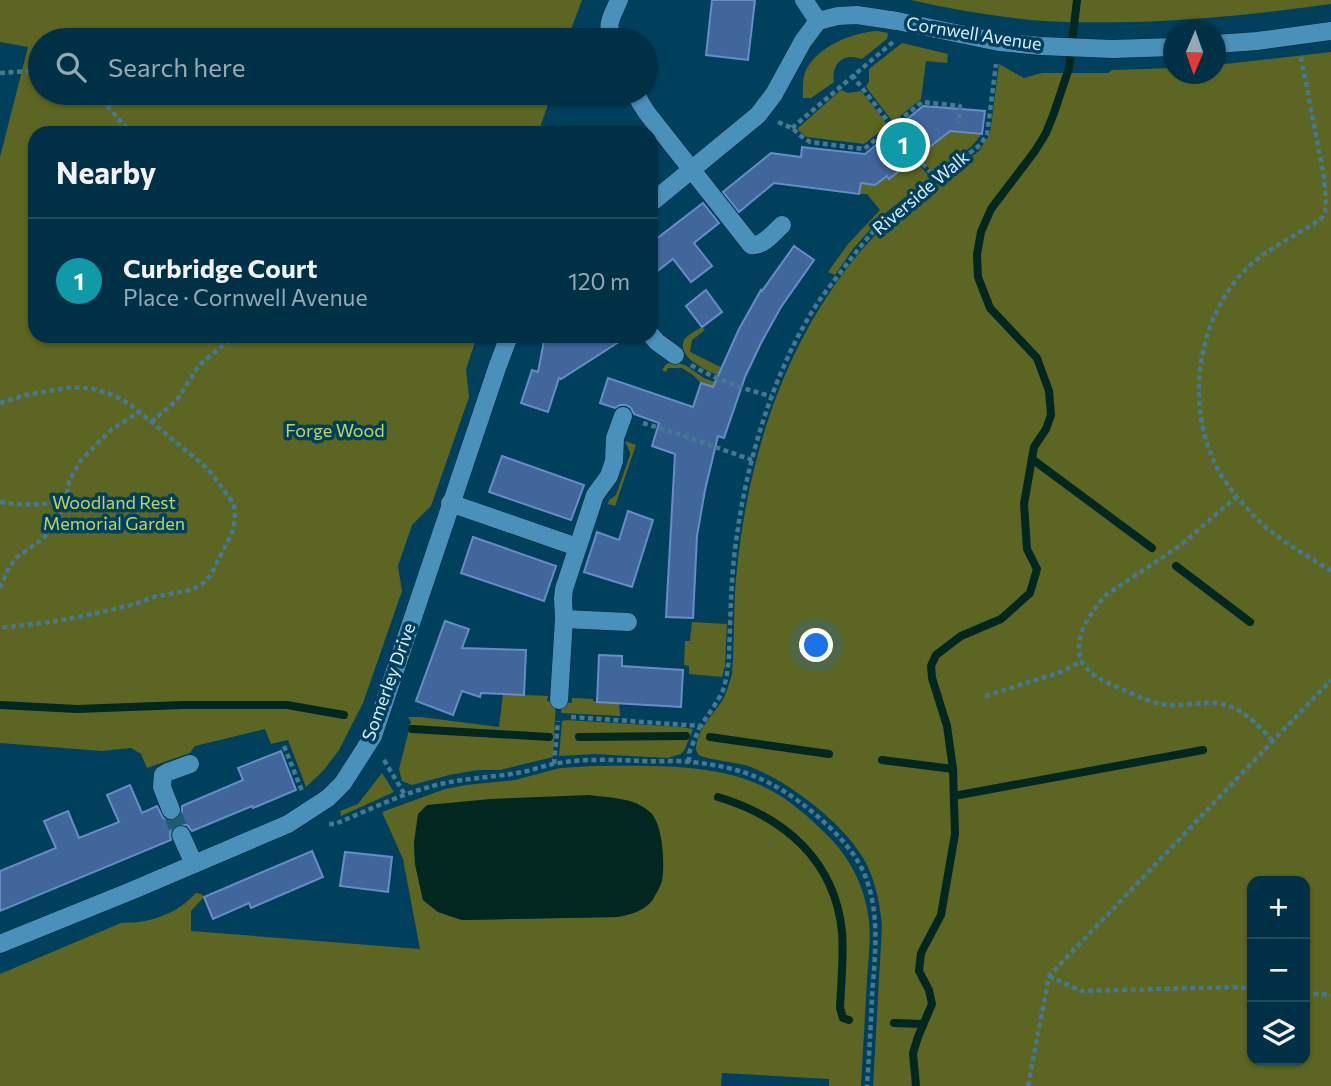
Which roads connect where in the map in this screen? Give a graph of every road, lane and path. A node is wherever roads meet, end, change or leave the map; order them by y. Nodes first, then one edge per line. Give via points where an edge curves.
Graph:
1 (619, 0) edge
2 (804, 0) edge
3 (818, 21) junction
4 (897, 21) junction
5 (609, 28) edge
6 (1331, 31) edge
7 (1296, 36) junction
8 (999, 42) junction
9 (1226, 43) edge
10 (1163, 47) edge
11 (28, 71) edge
12 (0, 73) edge
13 (852, 75) junction
14 (106, 105) edge
15 (643, 105) edge
16 (758, 115) junction
17 (959, 123) dead end
18 (125, 126) edge
19 (657, 126) edge
20 (658, 127) edge
21 (792, 128) junction
22 (893, 128) junction
23 (917, 157) dead end
24 (693, 170) junction
25 (936, 179) junction
26 (658, 198) edge
27 (782, 225) dead end
28 (226, 343) edge
29 (506, 343) edge
30 (658, 343) edge
31 (676, 355) joint
32 (771, 396) junction
33 (0, 403) edge
34 (139, 412) junction
35 (623, 416) joint
36 (152, 422) junction
37 (752, 460) junction
38 (1237, 496) junction
39 (66, 501) junction
40 (0, 502) edge
41 (450, 503) junction
42 (577, 547) junction
43 (1331, 571) edge
44 (0, 588) edge
45 (564, 619) junction
46 (628, 622) dead end
47 (0, 628) edge
48 (1082, 662) junction
49 (1331, 680) edge
50 (985, 696) dead end
51 (559, 700) dead end
52 (701, 726) junction
53 (373, 736) junction
54 (1273, 741) junction
55 (284, 746) dead end
56 (689, 762) junction
57 (190, 764) dead end
58 (554, 764) junction
59 (405, 795) junction
60 (171, 810) tunnel mouth
61 (310, 811) junction
62 (288, 824) junction
63 (181, 835) tunnel mouth
64 (194, 864) junction
65 (0, 944) edge
66 (1049, 976) junction
67 (1247, 989) edge
68 (1310, 993) edge
69 (1331, 995) edge
70 (867, 1086) edge
71 (1028, 1086) edge

1 - 5 street
2 - 3 street
3 - 4 street, Cornwell Avenue via 857,15
3 - 16 street
4 - 8 street, Cornwell Avenue
4 - 13 path via 894,41
6 - 7 street
7 - 9 street
7 - 38 path via 1324,177 1325,212 1321,219 1258,257 1229,289 1212,322 1200,364 1206,440 1220,474
8 - 10 street, Cornwell Avenue
8 - 25 path, Riverside Walk via 987,135
11 - 12 path
13 - 21 path
13 - 22 path
14 - 18 path
15 - 19 street
16 - 21 path
16 - 24 street
17 - 22 path via 960,106 922,102
20 - 24 street
21 - 22 path via 810,142 864,149
23 - 25 path
24 - 26 street
24 - 27 street via 751,245 762,243
25 - 32 path, Riverside Walk via 867,238 820,300
28 - 36 path via 199,365 177,400
29 - 41 street, Somerley Drive
30 - 31 street
31 - 32 path via 713,377
32 - 37 path, Riverside Walk
33 - 34 path via 72,387 113,395
34 - 36 path
34 - 39 path via 111,430 81,460 69,481
35 - 37 path
35 - 42 street via 611,472 595,495
36 - 47 path via 208,469 234,504 232,533 210,576 191,590 135,604
37 - 52 path, Riverside Walk via 736,541 729,664 722,693
38 - 43 path via 1280,538
38 - 48 path via 1181,545 1120,584 1097,605 1080,639
39 - 40 path via 41,505
39 - 44 path via 51,530 16,558
41 - 42 street
41 - 53 street, Somerley Drive
42 - 45 street via 563,594
45 - 46 street
45 - 51 street
48 - 50 path
48 - 54 path via 1100,679 1152,702 1234,708
49 - 54 path
52 - 56 path, Riverside Walk
52 - 58 path via 559,716
53 - 59 path
53 - 61 street, Somerley Drive via 343,783
54 - 66 path
55 - 61 path
56 - 58 path
56 - 70 path via 735,769 789,793 823,821 862,870 875,928
57 - 60 street via 163,775 162,787
58 - 59 path via 516,774 459,780
59 - 62 path via 335,824
61 - 62 street, Somerley Drive
62 - 64 street, Somerley Drive
63 - 64 street
64 - 65 street, Somerley Drive
66 - 67 path via 1081,991
66 - 71 path
68 - 69 path

